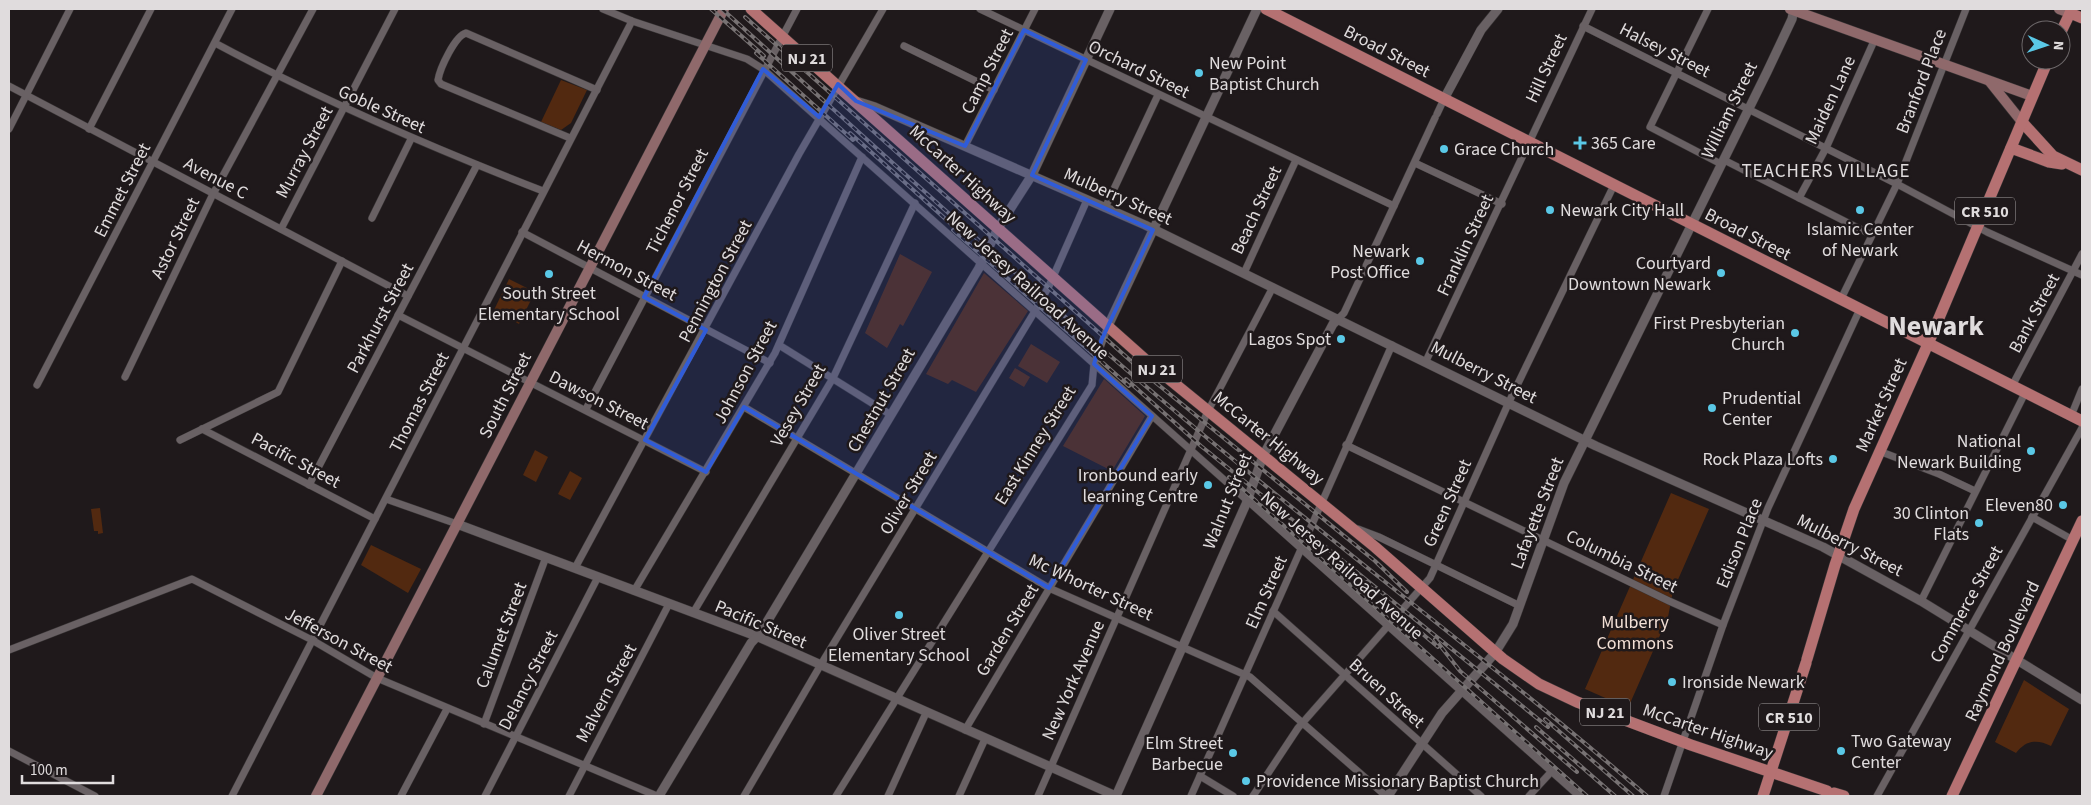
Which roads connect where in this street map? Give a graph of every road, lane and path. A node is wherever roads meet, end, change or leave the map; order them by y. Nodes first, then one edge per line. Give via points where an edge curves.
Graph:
1 (70, 9) edge
2 (151, 9) edge
3 (232, 9) edge
4 (312, 9) edge
5 (395, 9) edge
6 (603, 9) edge
7 (724, 9) edge
8 (751, 9) edge
9 (797, 9) edge
10 (883, 9) edge
11 (980, 9) edge
12 (1035, 9) edge
13 (1110, 9) edge
14 (1257, 9) edge
15 (1266, 9) edge
16 (1498, 9) edge
17 (1592, 9) edge
18 (1708, 9) edge
19 (1793, 9) edge
20 (1966, 9) edge
21 (2067, 10) edge
22 (2082, 18) edge
23 (632, 21) junction
24 (1583, 26) junction
25 (1024, 30) junction
26 (781, 36) junction
27 (1874, 41) junction
28 (215, 43) junction
29 (705, 46) junction
30 (904, 46) dead end
31 (1086, 60) junction
32 (1943, 66) junction
33 (763, 69) junction
34 (2044, 70) edge
35 (1677, 73) junction
36 (277, 76) junction
37 (1990, 82) junction
38 (838, 84) junction
39 (9, 86) edge
40 (597, 90) junction
41 (994, 90) junction
42 (1158, 95) junction
43 (25, 96) junction
44 (2032, 96) junction
45 (1444, 99) junction
46 (856, 101) junction
47 (344, 108) junction
48 (1748, 108) junction
49 (819, 117) junction
50 (1207, 118) junction
51 (2022, 122) junction
52 (9, 129) edge
53 (89, 129) junction
54 (570, 138) junction
55 (411, 139) junction
56 (1529, 141) junction
57 (965, 146) junction
58 (1826, 148) junction
59 (2011, 148) junction
60 (862, 157) junction
61 (1296, 160) junction
62 (154, 161) junction
63 (1723, 162) junction
64 (1415, 163) junction
65 (477, 165) junction
66 (2078, 167) edge
67 (1032, 175) junction
68 (1897, 184) junction
69 (1614, 185) junction
70 (543, 191) junction
71 (214, 194) junction
72 (1799, 198) junction
73 (1087, 200) junction
74 (915, 204) junction
75 (1502, 204) junction
76 (1394, 206) junction
77 (1105, 208) junction
78 (372, 218) dead end
79 (1691, 225) junction
80 (1978, 227) junction
81 (998, 228) junction
82 (281, 229) junction
83 (1154, 230) junction
84 (522, 232) junction
85 (1872, 235) junction
86 (2082, 254) edge
87 (342, 261) junction
88 (980, 262) junction
89 (591, 266) junction
90 (2073, 271) junction
91 (1244, 273) junction
92 (2082, 275) edge
93 (1053, 277) junction
94 (1273, 287) junction
95 (408, 296) junction
96 (644, 297) junction
97 (1841, 299) junction
98 (1860, 309) junction
99 (1035, 311) junction
100 (398, 315) junction
101 (1338, 319) junction
102 (1108, 326) junction
103 (706, 330) junction
104 (1928, 344) junction
105 (778, 345) junction
106 (1392, 345) junction
107 (462, 349) junction
108 (1426, 361) junction
109 (770, 363) junction
110 (1094, 364) junction
111 (125, 377) dead end
112 (832, 378) junction
113 (530, 381) junction
114 (37, 385) dead end
115 (2012, 386) junction
116 (2082, 389) edge
117 (2025, 393) junction
118 (1509, 402) junction
119 (744, 407) junction
120 (586, 409) junction
121 (1208, 411) junction
122 (891, 414) junction
123 (1152, 416) junction
124 (2071, 416) junction
125 (2082, 421) edge
126 (2082, 428) edge
127 (202, 429) junction
128 (797, 438) junction
129 (180, 440) dead end
130 (646, 440) junction
131 (1585, 441) junction
132 (1346, 445) junction
133 (1190, 450) junction
134 (1879, 451) junction
135 (1263, 456) junction
136 (706, 472) junction
137 (856, 474) junction
138 (309, 485) junction
139 (1975, 491) junction
140 (386, 499) junction
141 (1247, 501) junction
142 (1465, 501) junction
143 (1320, 502) junction
144 (917, 509) junction
145 (2032, 517) junction
146 (375, 519) junction
147 (1764, 521) junction
148 (2082, 521) edge
149 (457, 524) junction
150 (1350, 527) junction
151 (1543, 539) junction
152 (2073, 540) junction
153 (1301, 549) junction
154 (988, 552) junction
155 (1838, 555) junction
156 (546, 557) junction
157 (1436, 565) junction
158 (575, 568) junction
159 (598, 577) junction
160 (1049, 588) junction
161 (1422, 589) junction
162 (634, 590) junction
163 (1921, 601) junction
164 (669, 604) junction
165 (1520, 606) junction
166 (1273, 611) junction
167 (693, 613) junction
168 (1118, 617) junction
169 (1723, 625) junction
170 (1388, 626) junction
171 (1969, 630) junction
172 (756, 636) junction
173 (312, 640) junction
174 (1182, 646) junction
175 (9, 650) edge
176 (1495, 653) junction
177 (2018, 660) junction
178 (820, 666) junction
179 (1245, 674) junction
180 (1345, 676) junction
181 (377, 678) junction
182 (1462, 691) junction
183 (896, 699) junction
184 (2082, 700) edge
185 (447, 709) junction
186 (926, 713) junction
187 (484, 724) junction
188 (1302, 724) junction
189 (965, 730) junction
190 (515, 737) junction
191 (985, 739) junction
192 (1684, 742) junction
193 (1422, 744) junction
194 (9, 751) edge
195 (584, 767) junction
196 (1051, 768) junction
197 (1551, 772) junction
198 (1771, 772) junction
199 (1200, 776) junction
200 (1835, 793) edge
201 (95, 796) edge
202 (232, 796) edge
203 (316, 796) edge
204 (401, 796) edge
205 (485, 796) edge
206 (569, 796) edge
207 (658, 796) edge
208 (744, 796) edge
209 (836, 796) edge
210 (888, 796) edge
211 (959, 796) edge
212 (1038, 796) edge
213 (1116, 796) edge
214 (1191, 796) edge
215 (1233, 796) edge
216 (1253, 796) edge
217 (1387, 796) edge
218 (1481, 796) edge
219 (1530, 796) edge
220 (1579, 796) edge
221 (1664, 796) edge
222 (1763, 796) edge
223 (1877, 796) edge
224 (1952, 796) edge

1 - 43 street
2 - 53 street
3 - 28 street, Emmet Street
4 - 36 street, Astor Street
5 - 47 street, Murray Street
6 - 23 street
7 - 29 main road, South Street
8 - 26 main road, McCarter Highway / NJ 21
9 - 26 street, Tichenor Street
10 - 38 street, Pennington Street
11 - 25 street, Orchard Street
12 - 25 street, Camp Street
13 - 31 street, Chestnut Street
14 - 50 street, East Kinney Street
15 - 45 main road, Broad Street
16 - 45 street via 1481,30
17 - 24 street, Hill Street
18 - 35 street
19 - 27 main road
19 - 48 street, William Street via 1790,22
20 - 32 street, Branford Place
21 - 22 main road
23 - 29 street
23 - 40 street, Thomas Street
24 - 35 street, Halsey Street
24 - 56 street, Hill Street
25 - 31 street, Orchard Street
25 - 41 street, Camp Street
26 - 33 street, Tichenor Street
26 - 38 main road, McCarter Highway / NJ 21
27 - 32 main road
27 - 58 street, Maiden Lane
28 - 36 street, Goble Street
28 - 62 street, Emmet Street
29 - 33 street, New Jersey Railroad Avenue via 747,58
29 - 89 main road, South Street
30 - 41 street
31 - 42 street, Orchard Street
31 - 67 street, Chestnut Street
32 - 37 main road
32 - 68 street, Branford Place
33 - 49 street, New Jersey Railroad Avenue
33 - 96 street, Tichenor Street
34 - 44 main road, Market Street / CR 510
35 - 48 street, Halsey Street
35 - 63 street via 1650,127
36 - 47 street, Goble Street
36 - 71 street, Astor Street
37 - 44 main road
37 - 51 main road
38 - 46 main road, McCarter Highway / NJ 21
38 - 49 street, Pennington Street
39 - 43 street, Avenue C
40 - 54 street, Thomas Street
40 - 54 street via 466,33 460,36 439,72 441,84
41 - 57 street, Camp Street
42 - 50 street, Orchard Street
42 - 77 street
43 - 52 street
43 - 53 street, Avenue C
44 - 51 main road, Market Street / CR 510
45 - 56 main road, Broad Street
45 - 64 street, Walnut Street
46 - 57 street, Mulberry Street via 875,106
46 - 81 main road, McCarter Highway / NJ 21
47 - 55 street, Goble Street
47 - 82 street, Murray Street
48 - 58 street, Halsey Street
48 - 63 street, William Street
49 - 60 street, New Jersey Railroad Avenue
49 - 103 street, Pennington Street
50 - 61 street, Orchard Street
50 - 83 street, East Kinney Street
51 - 59 main road, Market Street / CR 510
51 - 66 main road via 2053,156
53 - 62 street, Avenue C
54 - 70 street, Thomas Street
55 - 65 street, Goble Street
55 - 78 street
56 - 69 main road, Broad Street
56 - 75 street, Franklin Street
57 - 67 street, Mulberry Street
58 - 68 street, Halsey Street
58 - 72 street, Maiden Lane
59 - 66 main road via 2049,162
59 - 80 main road, Market Street / CR 510
60 - 74 street, New Jersey Railroad Avenue
60 - 105 street, Johnson Street
61 - 76 street, Orchard Street
61 - 91 street, Beach Street
62 - 71 street, Avenue C
62 - 114 street, Emmet Street
63 - 72 street
63 - 79 street, William Street
64 - 75 street
64 - 76 street, Walnut Street
65 - 70 street, Goble Street
65 - 95 street, Parkhurst Street
67 - 73 street, Mulberry Street
67 - 81 street, Chestnut Street
68 - 80 street, Halsey Street
68 - 85 street, Branford Place
69 - 79 main road, Broad Street
69 - 118 street, Green Street
70 - 84 street, Thomas Street
71 - 82 street, Avenue C
71 - 111 street, Astor Street
72 - 85 street
73 - 77 street, Mulberry Street
73 - 93 street, Oliver Street
74 - 88 street, New Jersey Railroad Avenue
74 - 112 street, Vesey Street
75 - 108 street, Franklin Street
76 - 101 street, Walnut Street via 1344,313
77 - 83 street, Mulberry Street
79 - 97 main road, Broad Street
79 - 131 street, Lafayette Street
80 - 90 street, Halsey Street
80 - 104 main road, Market Street / CR 510
81 - 88 street, Chestnut Street
81 - 93 main road, McCarter Highway / NJ 21
82 - 87 street, Avenue C
83 - 91 street, Mulberry Street
83 - 102 street, East Kinney Street
84 - 89 street, Hermon Street
84 - 107 street, Thomas Street
85 - 97 street, Branford Place
86 - 90 street, Bank Street
87 - 95 street, Avenue C
87 - 127 street via 278,392
88 - 99 street, New Jersey Railroad Avenue
88 - 122 street, Chestnut Street
89 - 96 street, Hermon Street
89 - 113 main road, South Street
90 - 92 street, Halsey Street
90 - 115 street, Bank Street
91 - 94 street, Mulberry Street
93 - 99 street, Oliver Street
93 - 102 main road, McCarter Highway / NJ 21
94 - 101 street, Mulberry Street
94 - 121 street, New York Avenue
95 - 100 street, Parkhurst Street
96 - 103 street, Hermon Street
96 - 120 street, Tichenor Street
97 - 98 main road, Broad Street
98 - 104 main road, Broad Street
98 - 147 street, Edison Place
99 - 110 street, New Jersey Railroad Avenue
99 - 144 street, Oliver Street
100 - 107 street, Dawson Street
100 - 138 street, Parkhurst Street
101 - 106 street, Mulberry Street
101 - 135 street, Walnut Street
102 - 110 street, East Kinney Street
102 - 121 main road, McCarter Highway / NJ 21
103 - 109 street, Hermon Street
103 - 130 street, Pennington Street
104 - 115 main road, Broad Street
104 - 134 main road, Market Street / CR 510
105 - 109 street, Johnson Street
105 - 112 street
106 - 108 street, Mulberry Street
106 - 132 street, Elm Street
107 - 113 street, Dawson Street
107 - 140 street, Thomas Street
108 - 118 street, Mulberry Street
109 - 119 street, Johnson Street
110 - 123 street, New Jersey Railroad Avenue
110 - 154 street, East Kinney Street via 1092,385
112 - 122 street
112 - 128 street, Vesey Street
113 - 120 street, Dawson Street
113 - 149 main road, South Street
115 - 117 main road, Broad Street
116 - 124 street
117 - 124 main road, Broad Street
117 - 139 street
118 - 131 street, Mulberry Street
118 - 142 street, Green Street
119 - 128 street, Mc Whorter Street
119 - 136 street, Johnson Street
120 - 130 street, Dawson Street
121 - 133 street, New York Avenue
121 - 135 main road, McCarter Highway / NJ 21
122 - 137 street, Chestnut Street
123 - 133 street, New Jersey Railroad Avenue
123 - 160 street, Garden Street
124 - 125 main road, Broad Street
126 - 145 street, Commerce Street
127 - 129 street
127 - 138 street, Pacific Street
128 - 137 street, Mc Whorter Street
128 - 167 street, Vesey Street
130 - 136 street, Dawson Street
130 - 158 street, Pennington Street
131 - 147 street, Mulberry Street
131 - 151 street, Lafayette Street via 1564,483
132 - 142 street, Columbia Street
132 - 143 street, Elm Street
133 - 141 street, New Jersey Railroad Avenue
133 - 168 street, New York Avenue
134 - 139 street
134 - 155 main road, Market Street / CR 510
135 - 141 street, Walnut Street
135 - 143 main road, McCarter Highway / NJ 21
136 - 162 street, Johnson Street
137 - 144 street, Mc Whorter Street
137 - 172 street, Chestnut Street
138 - 146 street, Pacific Street
139 - 163 street
140 - 146 street, Thomas Street
140 - 149 street, Pacific Street
141 - 153 street, New Jersey Railroad Avenue
141 - 174 street, Walnut Street
142 - 151 street, Columbia Street
142 - 157 street, Green Street
143 - 150 main road, McCarter Highway / NJ 21
143 - 153 street, Elm Street
144 - 154 street, Mc Whorter Street
144 - 178 street, Oliver Street
145 - 152 street
145 - 171 street, Commerce Street
146 - 173 street, Thomas Street
147 - 155 street, Mulberry Street
147 - 169 street, Edison Place
148 - 152 main road, Raymond Boulevard
149 - 156 street, Pacific Street
149 - 181 main road, South Street
150 - 157 street via 1379,537
150 - 161 main road, McCarter Highway / NJ 21
151 - 165 street, Lafayette Street
151 - 169 street, Columbia Street
152 - 177 main road, Raymond Boulevard
153 - 166 street, Elm Street
153 - 170 street, New Jersey Railroad Avenue
154 - 160 street, Mc Whorter Street
154 - 183 street, East Kinney Street
155 - 163 street, Mulberry Street
155 - 198 main road, Market Street / CR 510
156 - 158 street, Pacific Street
156 - 187 street, Calumet Street
157 - 161 street, Green Street
157 - 165 street
158 - 159 street, Pacific Street
159 - 162 street, Pacific Street
159 - 190 street, Delancy Street
160 - 168 street, Mc Whorter Street
160 - 189 street, Garden Street
161 - 170 street, Green Street
161 - 176 main road, McCarter Highway / NJ 21
162 - 164 street, Pacific Street
163 - 171 street, Mulberry Street
164 - 167 street, Pacific Street
164 - 195 street, Malvern Street
165 - 176 street, Lafayette Street
166 - 179 street, Elm Street
166 - 180 street, Bruen Street
167 - 172 street, Pacific Street
168 - 174 street, Mc Whorter Street
168 - 196 street, New York Avenue
169 - 192 street, Edison Place
170 - 180 street, Green Street
170 - 182 street, New Jersey Railroad Avenue
171 - 177 street, Mulberry Street
171 - 223 street, Commerce Street
172 - 178 street, Pacific Street
172 - 207 street, Chestnut Street
173 - 175 street, Jefferson Street via 192,579
173 - 181 street, Jefferson Street
173 - 202 street, Thomas Street
174 - 179 street, Mc Whorter Street
174 - 213 street, Walnut Street
176 - 182 street, Lafayette Street
176 - 192 main road, McCarter Highway / NJ 21 via 1539,684 1571,700
177 - 184 street, Mulberry Street
177 - 224 main road, Raymond Boulevard
178 - 183 street, Pacific Street
178 - 208 street, Oliver Street
179 - 188 street, Mc Whorter Street
179 - 199 street, Elm Street
180 - 188 street, Green Street
180 - 193 street, Bruen Street
181 - 185 street, Jefferson Street
181 - 203 main road, South Street
182 - 193 street, Lafayette Street via 1442,713
182 - 197 street, New Jersey Railroad Avenue
183 - 186 street, Pacific Street
183 - 209 street, East Kinney Street
185 - 187 street, Jefferson Street
185 - 204 street
186 - 189 street, Pacific Street
186 - 210 street
187 - 190 street, Jefferson Street
188 - 216 street, Green Street
188 - 217 street, Mc Whorter Street
189 - 191 street, Pacific Street
190 - 195 street, Jefferson Street
190 - 205 street, Delancy Street
191 - 196 street, Pacific Street
191 - 211 street
192 - 198 main road, McCarter Highway / NJ 21
192 - 221 street, Edison Place
193 - 217 street, Lafayette Street
193 - 218 street, Bruen Street
194 - 201 street
195 - 206 street, Malvern Street
195 - 207 street, Jefferson Street
196 - 212 street, New York Avenue
196 - 213 street, Pacific Street
197 - 219 street
197 - 220 street, New Jersey Railroad Avenue
198 - 200 main road, McCarter Highway / NJ 21
198 - 222 main road, Market Street
199 - 214 street, Elm Street
199 - 215 street

